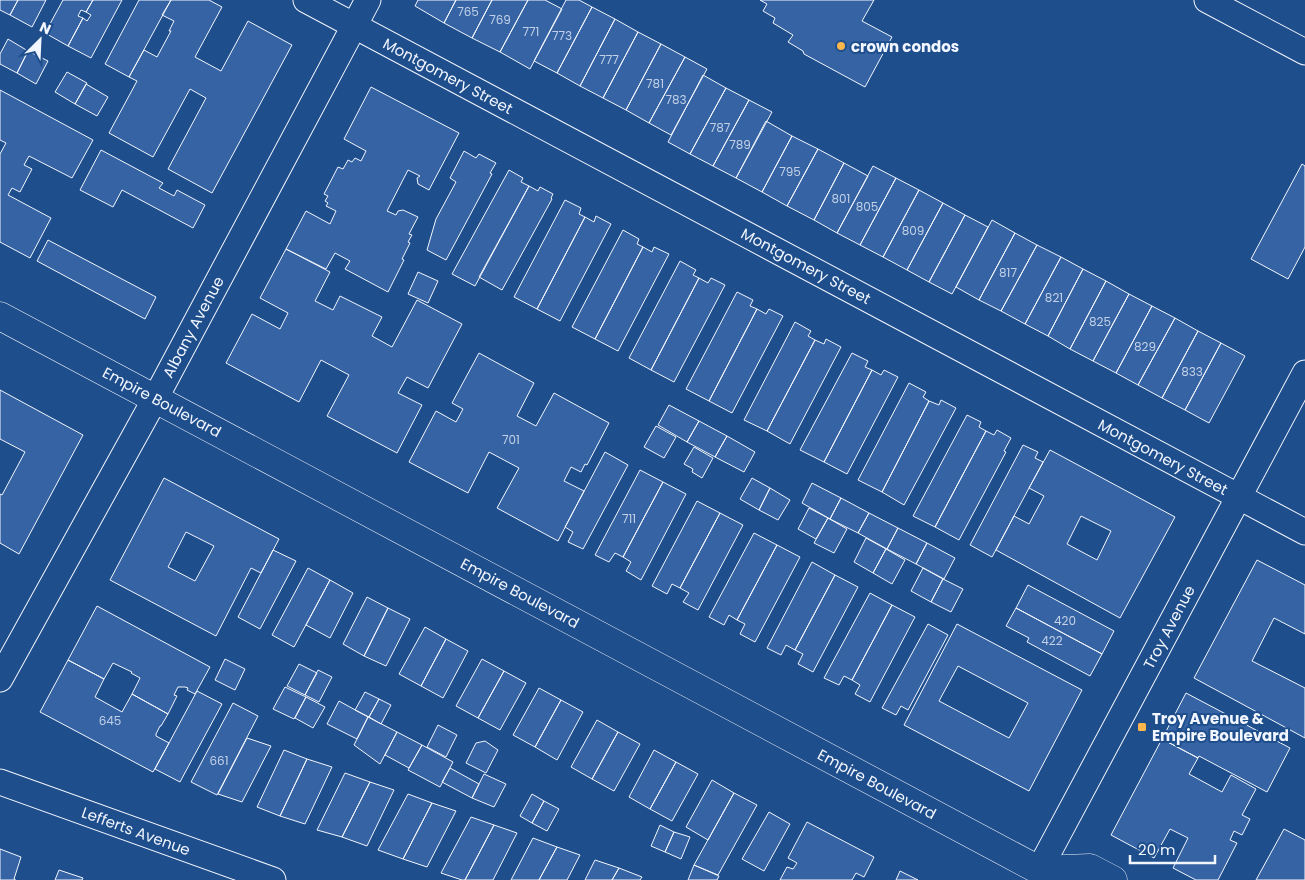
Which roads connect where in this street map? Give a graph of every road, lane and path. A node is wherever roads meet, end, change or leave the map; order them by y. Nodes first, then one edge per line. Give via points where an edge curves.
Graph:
1 (306, 0) edge
2 (368, 0) edge
3 (1207, 0) edge
4 (354, 26) junction
5 (1305, 52) edge
6 (0, 316) edge
7 (1305, 373) edge
8 (155, 399) junction
9 (1238, 497) junction
10 (1305, 532) edge
11 (0, 679) edge
12 (0, 782) edge
13 (1040, 877) edge
14 (273, 880) edge
15 (1113, 880) edge

1 - 4 street, Montgomery Street
2 - 4 street, Albany Avenue
3 - 5 street
4 - 8 street, Albany Avenue
4 - 9 street, Montgomery Street
6 - 8 main road, Empire Boulevard
7 - 9 street, Troy Avenue
8 - 11 street, Albany Avenue
8 - 13 main road, Empire Boulevard
9 - 10 street, Montgomery Street
9 - 13 street, Troy Avenue
12 - 14 street, Lefferts Avenue
13 - 15 main road via 1090,868

